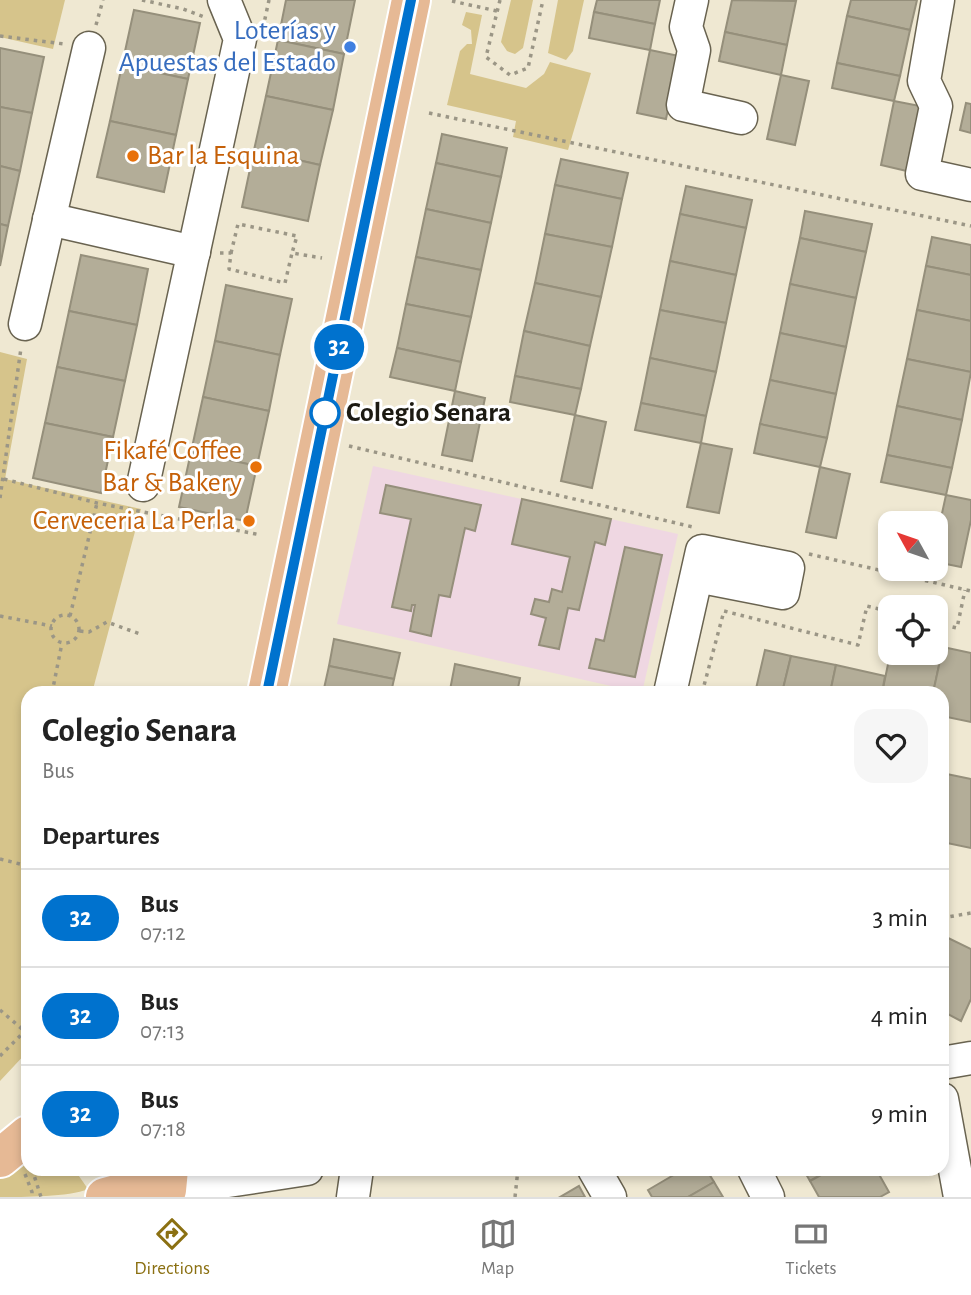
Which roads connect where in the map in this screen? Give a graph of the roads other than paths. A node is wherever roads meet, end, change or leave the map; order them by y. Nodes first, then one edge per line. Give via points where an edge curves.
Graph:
1 (224, 0) edge
2 (411, 0) edge
3 (692, 0) edge
4 (938, 0) edge
5 (89, 48) road end
6 (741, 118) dead end
7 (971, 185) edge
8 (49, 219) junction
9 (194, 252) junction
10 (24, 324) road end
11 (143, 485) dead end
12 (697, 576) dead end
13 (268, 686) edge
14 (672, 686) edge
15 (971, 1058) edge
16 (949, 1062) edge
17 (949, 1137) edge
18 (235, 1176) edge
19 (356, 1176) edge
20 (598, 1176) edge
21 (758, 1176) edge
22 (183, 1181) edge
23 (109, 1189) edge
24 (353, 1197) edge
25 (610, 1197) edge
26 (768, 1197) edge
27 (960, 1197) edge

1 - 9 street via 240,39
2 - 13 main road
3 - 6 street via 686,27 694,50 683,105
4 - 7 street via 924,81 936,106 922,174
5 - 8 street
8 - 9 street
8 - 10 street
9 - 11 street
12 - 14 street
15 - 16 street
17 - 27 street
18 - 22 street
19 - 24 street
20 - 25 street
21 - 26 street
22 - 23 main road

